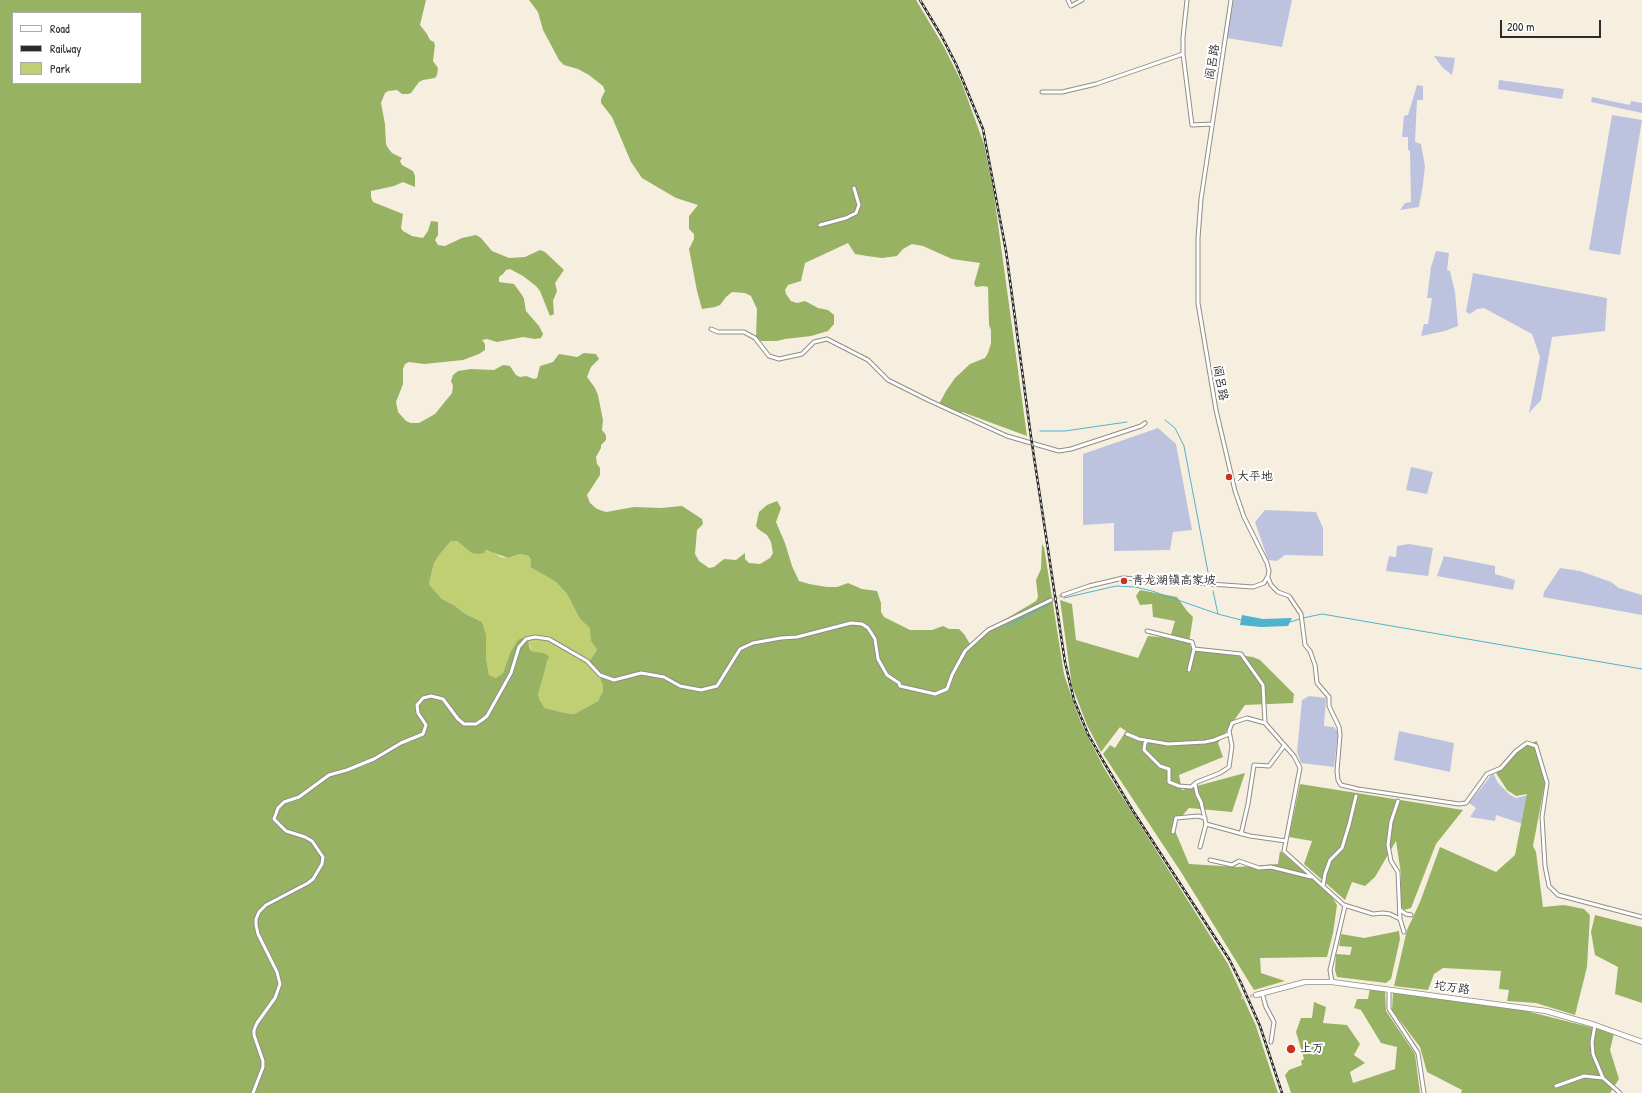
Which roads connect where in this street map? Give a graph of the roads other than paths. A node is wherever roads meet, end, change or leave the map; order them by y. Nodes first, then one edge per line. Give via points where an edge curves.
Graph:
1 (1068, 0) edge
2 (1082, 0) edge
3 (1187, 0) edge
4 (1231, 0) edge
5 (1183, 54) junction
6 (1042, 92) dead end
7 (1212, 124) junction
8 (854, 188) dead end
9 (820, 225) dead end
10 (711, 329) dead end
11 (1145, 422) dead end
12 (1268, 578) junction
13 (1063, 595) tunnel mouth
14 (1051, 600) tunnel mouth
15 (1147, 631) dead end
16 (1194, 649) junction
17 (1189, 670) dead end
18 (1265, 723) junction
19 (1127, 734) dead end
20 (1229, 734) junction
21 (1147, 741) junction
22 (1284, 746) junction
23 (1195, 784) junction
24 (1356, 796) dead end
25 (1398, 801) dead end
26 (1205, 818) junction
27 (1206, 824) junction
28 (1173, 832) dead end
29 (1241, 834) junction
30 (1286, 841) junction
31 (1200, 847) dead end
32 (1210, 860) dead end
33 (1313, 877) junction
34 (1323, 886) junction
35 (1344, 905) junction
36 (1400, 910) junction
37 (1410, 915) dead end
38 (1642, 917) edge
39 (1400, 919) junction
40 (1404, 932) dead end
41 (1332, 982) junction
42 (1389, 990) junction
43 (1262, 993) junction
44 (1256, 995) tunnel mouth
45 (1595, 1025) junction
46 (1271, 1042) dead end
47 (1642, 1042) edge
48 (1603, 1078) junction
49 (1556, 1086) dead end
50 (253, 1093) edge
51 (1424, 1093) edge
52 (1620, 1093) edge

1 - 2 street via 1071,6
3 - 5 street
4 - 7 street, 阎吕路
5 - 6 street via 1096,84 1062,92
5 - 7 street via 1192,125
7 - 12 street, 阎吕路 via 1199,224 1198,303 1216,410 1235,491 1244,517 1267,563
8 - 9 street via 859,205 856,213
10 - 11 street via 718,332 744,332 755,338 769,356 779,359 802,354 814,342 827,338 868,360 888,380 930,401 1001,434 1059,451 1071,450 1141,426
12 - 13 street via 1262,584 1253,587 1123,578
12 - 38 street via 1278,592 1289,596 1301,614 1305,645 1315,664 1317,683 1329,697 1329,706 1339,727 1337,771 1338,780 1342,785 1459,804 1466,802 1487,774 1501,768 1516,751 1527,743 1536,746 1547,783 1542,816 1549,886 1558,895
14 - 50 street via 988,630 965,651 947,689 935,694 900,686 887,675 878,659 875,639 868,628 862,624 850,623 797,637 753,643 740,649 717,686 701,690 680,686 664,677 641,673 614,680 600,675 586,661 549,639 526,639 519,647 512,673 487,716 476,724 464,724 443,699 431,696 423,698 417,705 418,713 426,725 423,734 400,743 374,759 329,775 299,797 284,802 278,808 274,819 286,831 312,841 323,857 313,879 266,905 256,919 258,934 277,972 280,984 275,998 254,1030 263,1067
15 - 16 street via 1192,642
16 - 17 street
16 - 18 street via 1242,654 1263,685
18 - 20 street via 1247,718 1232,723
18 - 22 street
19 - 21 street
20 - 21 street via 1205,742 1168,744
20 - 23 street via 1232,746 1229,767
21 - 23 street via 1144,750 1160,766 1169,769 1170,782 1191,787
22 - 29 street via 1269,766 1254,764
22 - 30 street via 1294,756 1300,768
23 - 26 street
24 - 34 street via 1342,848 1330,860
25 - 36 street via 1391,822 1388,845 1391,861 1398,872
26 - 27 street
26 - 28 street via 1176,818
27 - 29 street
27 - 31 street
29 - 30 street
30 - 33 street via 1284,851
32 - 33 street via 1232,865 1239,861 1259,868 1271,867
33 - 34 street
34 - 35 street
35 - 39 street via 1373,914 1390,914
35 - 41 street via 1330,970
36 - 37 street
36 - 39 street
39 - 40 street
41 - 42 main road, 坨万路
41 - 43 main road, 坨万路 via 1305,982
42 - 45 main road, 坨万路 via 1546,1011
42 - 51 street via 1388,1009 1418,1053
43 - 44 main road, 坨万路
43 - 46 street via 1274,1022
45 - 47 main road, 坨万路
45 - 48 street via 1593,1054
48 - 49 street via 1584,1076
48 - 52 street

